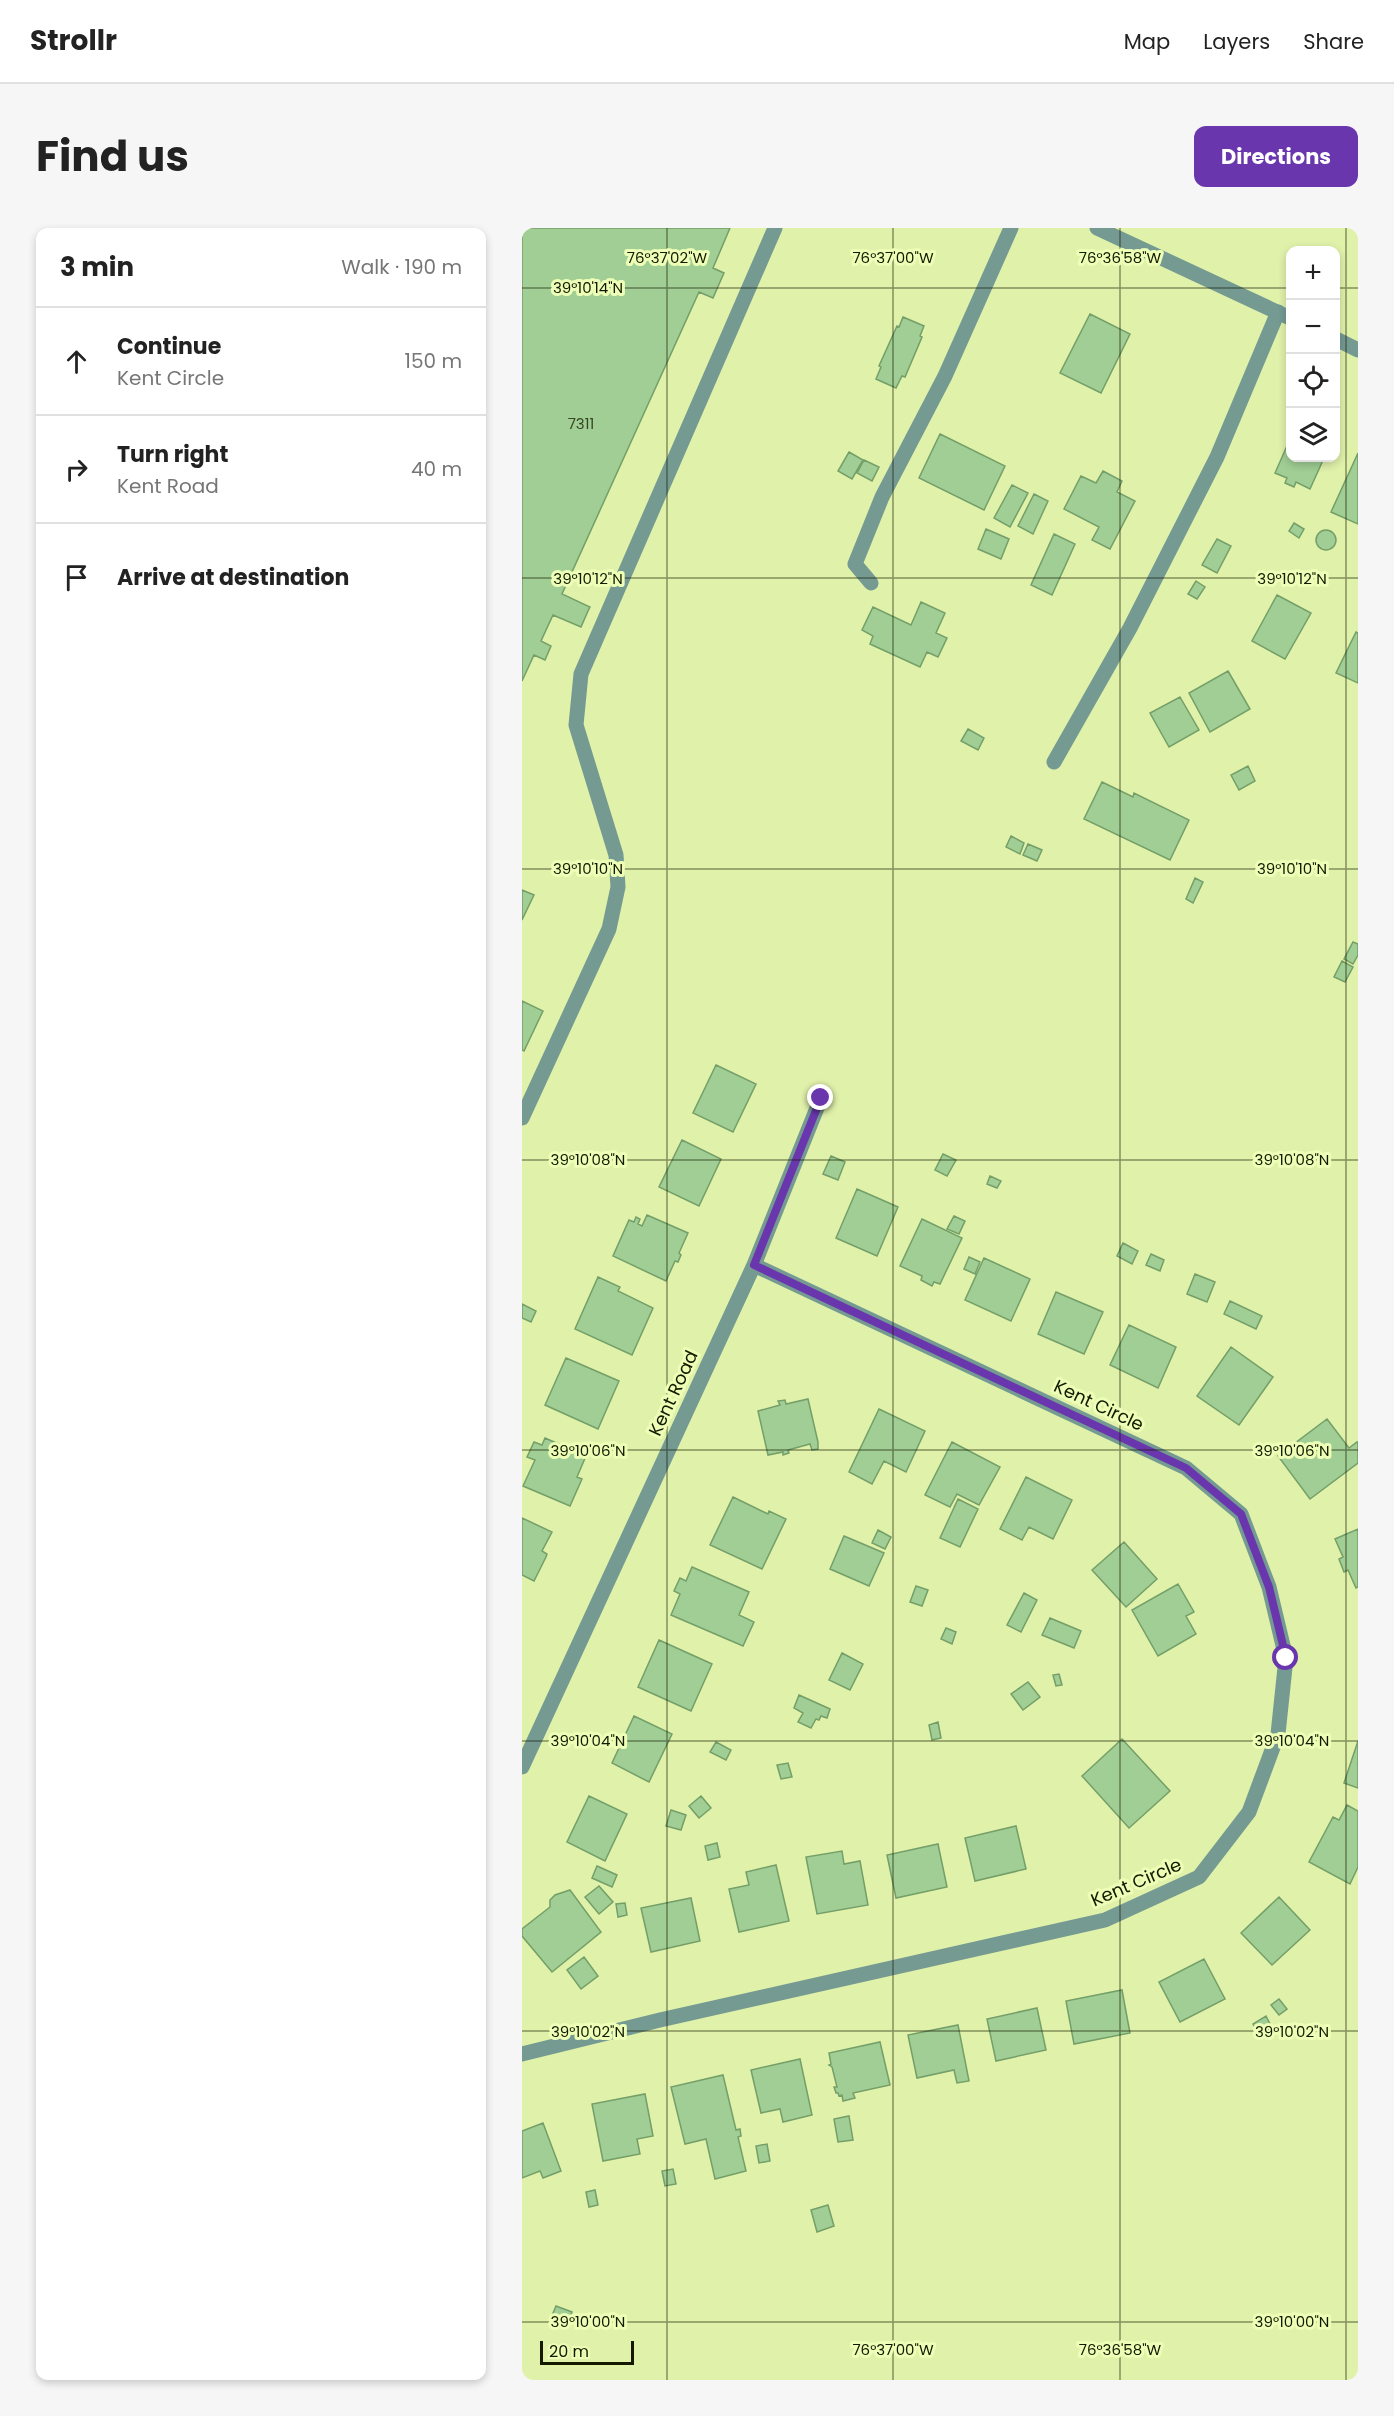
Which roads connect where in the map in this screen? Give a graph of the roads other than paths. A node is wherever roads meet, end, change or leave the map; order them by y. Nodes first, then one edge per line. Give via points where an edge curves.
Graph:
1 (775, 228) edge
2 (1011, 228) edge
3 (1097, 228) edge
4 (1284, 315) edge
5 (1340, 341) edge
6 (1358, 350) edge
7 (870, 583) dead end
8 (1054, 762) dead end
9 (821, 1098) dead end
10 (522, 1118) edge
11 (754, 1265) junction
12 (522, 1767) edge
13 (522, 2054) edge

1 - 10 street via 581,674 576,725 616,855 618,887 609,929
2 - 7 street via 945,376 882,497 855,564
3 - 4 street
4 - 8 street via 1130,628
5 - 6 street
9 - 11 street, Kent Road
11 - 12 street, Kent Road
11 - 13 street, Kent Circle via 1186,1468 1241,1514 1269,1587 1286,1658 1278,1734 1249,1812 1199,1877 1106,1920

